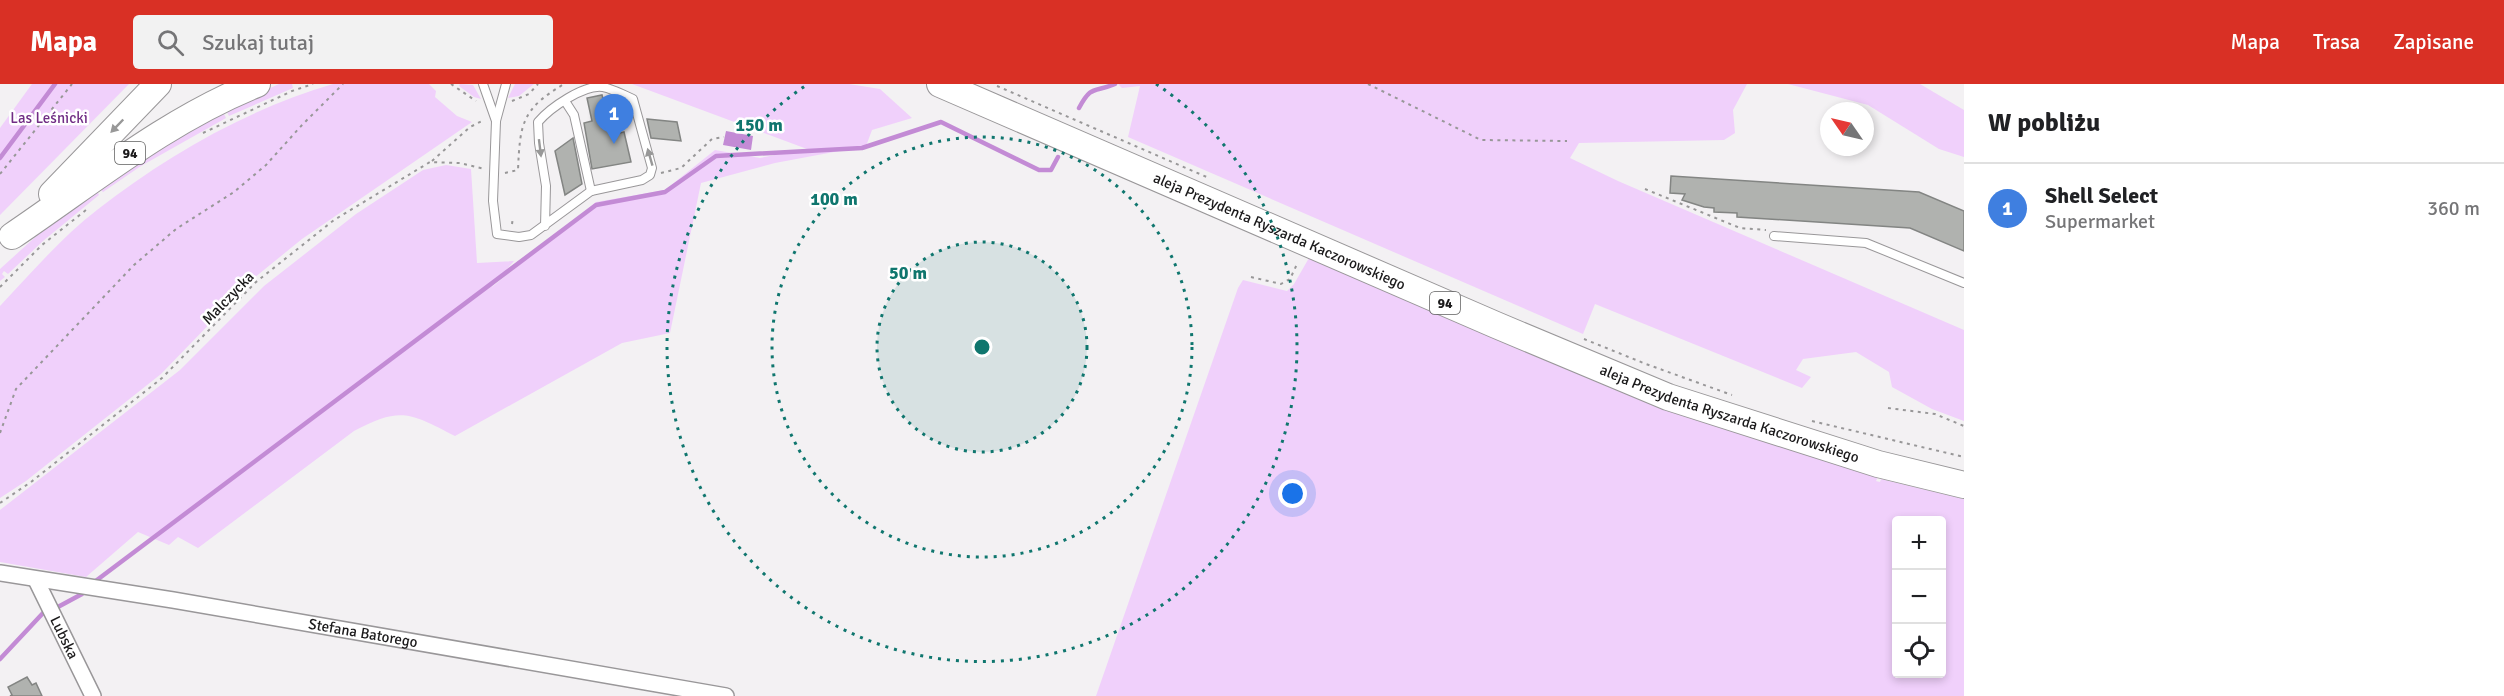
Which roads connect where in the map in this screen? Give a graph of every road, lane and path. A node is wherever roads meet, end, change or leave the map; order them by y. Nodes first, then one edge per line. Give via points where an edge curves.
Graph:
1 (72, 84) edge
2 (158, 84) edge
3 (257, 84) edge
4 (313, 84) edge
5 (343, 84) edge
6 (452, 84) edge
7 (483, 84) edge
8 (506, 84) edge
9 (538, 84) edge
10 (940, 84) edge
11 (993, 84) edge
12 (1368, 84) edge
13 (516, 100) dead end
14 (565, 101) junction
15 (480, 102) dead end
16 (484, 120) dead end
17 (496, 121) junction
18 (724, 137) dead end
19 (194, 138) dead end
20 (1567, 141) dead end
21 (430, 162) junction
22 (518, 170) dead end
23 (495, 172) junction
24 (0, 174) edge
25 (650, 175) junction
26 (1215, 180) dead end
27 (1645, 189) dead end
28 (591, 191) junction
29 (89, 208) dead end
30 (544, 226) junction
31 (1773, 233) joint
32 (6, 242) edge
33 (1307, 243) junction
34 (1251, 277) dead end
35 (1964, 283) edge
36 (0, 287) edge
37 (1580, 337) dead end
38 (1741, 398) dead end
39 (1888, 408) dead end
40 (1805, 419) dead end
41 (1964, 426) edge
42 (0, 433) edge
43 (1964, 457) edge
44 (1964, 485) edge
45 (0, 503) edge
46 (0, 573) edge
47 (36, 580) junction
48 (93, 696) edge
49 (726, 696) edge

1 - 24 path
2 -> 32 main road
3 - 32 main road, 94 via 170,128 108,167
4 - 19 path
5 - 42 path via 266,165 134,264 16,389
6 - 15 path
7 - 17 lane
8 - 17 lane
9 - 13 path
10 - 33 main road, aleja Prezydenta Ryszarda Kaczorowskiego / 94
11 - 26 path
12 - 20 path via 1481,140
25 -> 14 lane via 652,168 633,99 603,87 588,87
14 - 28 lane via 574,115
14 -> 30 lane via 538,122 546,186
16 - 21 path, Malczycka
17 - 23 lane
18 - 25 path via 712,139 681,168
21 - 23 path via 460,163
21 - 45 path, Malczycka via 368,198 300,246 256,282 162,378
22 - 23 path
23 - 30 lane via 497,234 524,237
25 - 28 lane
27 - 31 path via 1740,228
28 - 30 lane
29 - 36 path via 42,245
31 - 35 lane via 1866,243
33 - 34 path via 1290,279 1281,284
33 - 44 main road, aleja Prezydenta Ryszarda Kaczorowskiego / 94 via 1668,397 1878,464
37 - 38 path
39 - 41 path via 1935,414
40 - 43 path
46 - 47 street, Stefana Batorego
47 - 48 street, Lubska
47 - 49 street, Stefana Batorego via 185,602

